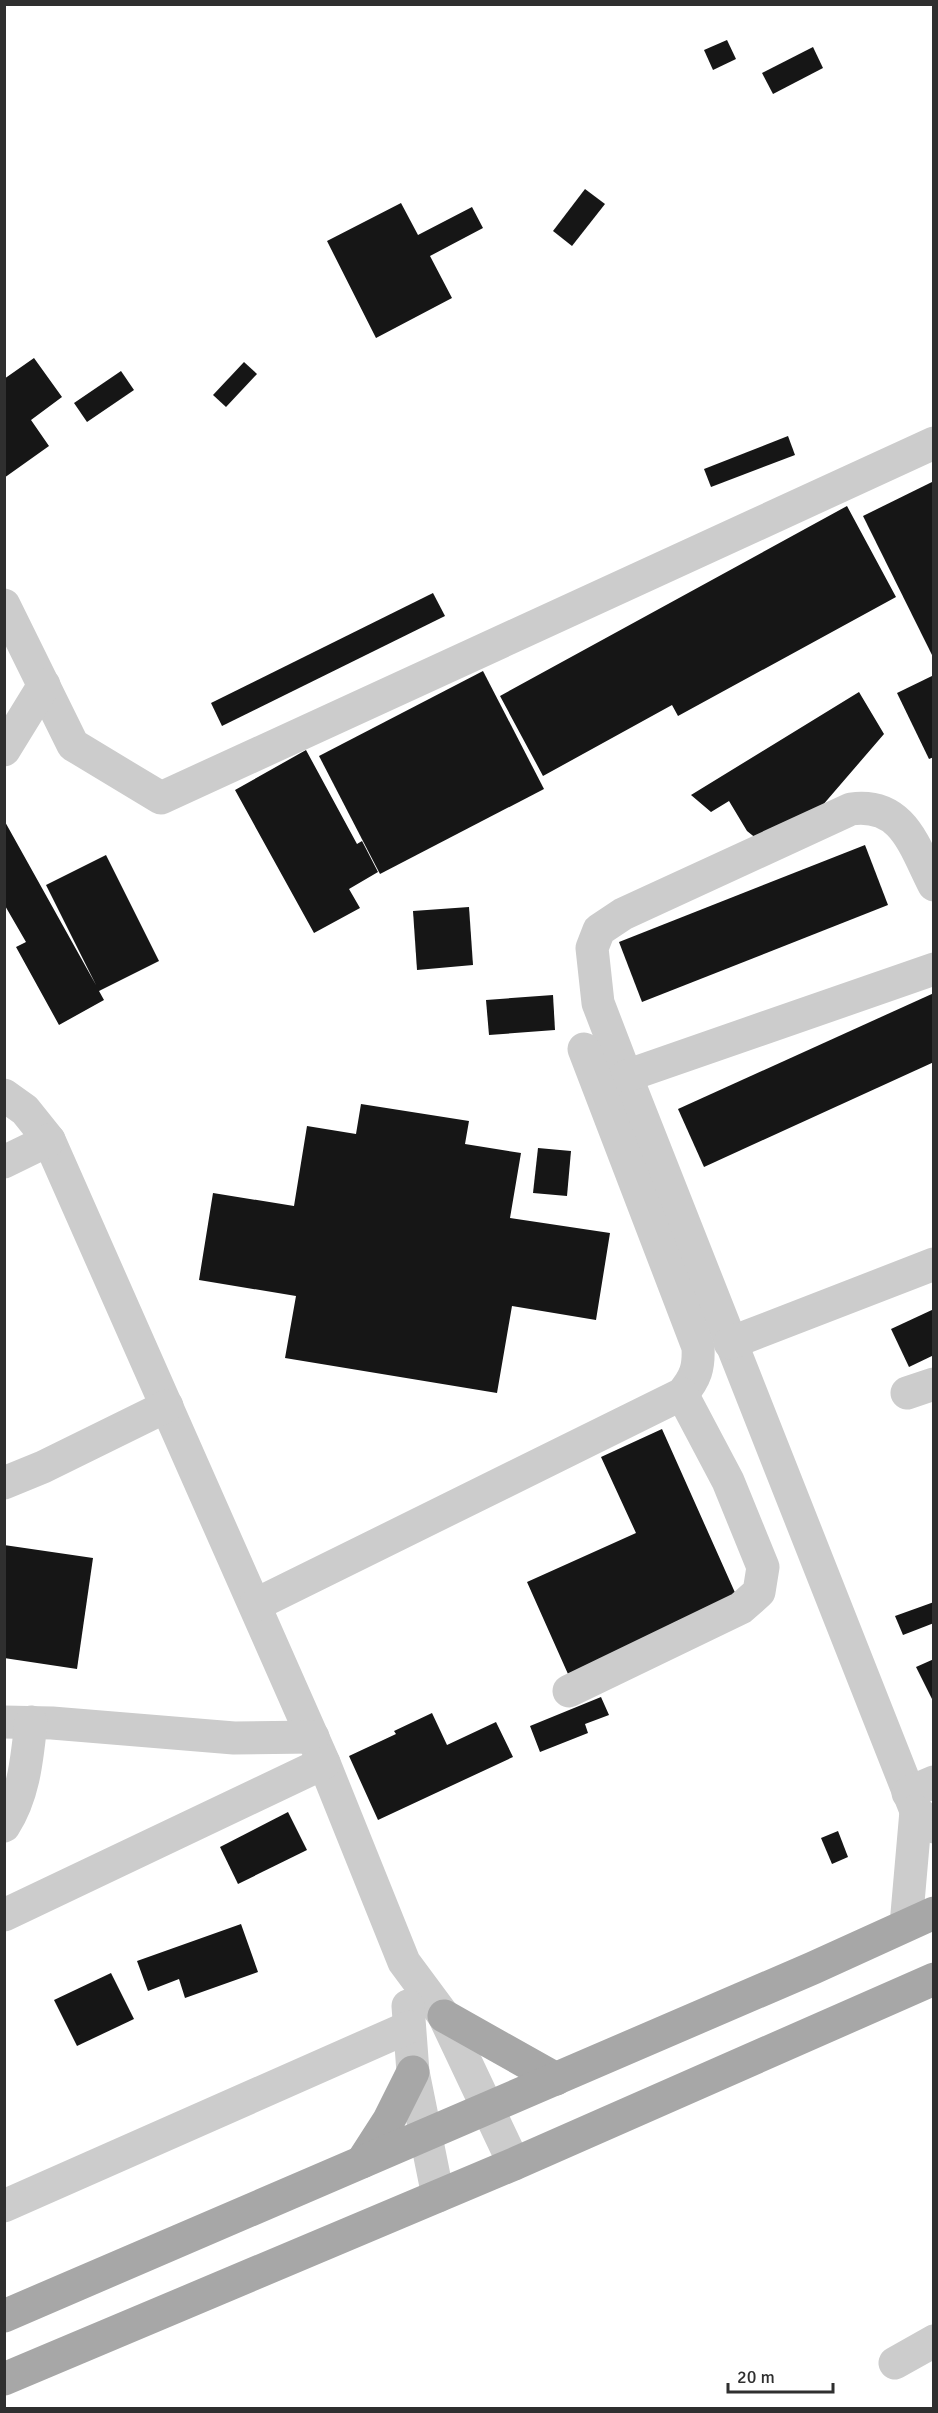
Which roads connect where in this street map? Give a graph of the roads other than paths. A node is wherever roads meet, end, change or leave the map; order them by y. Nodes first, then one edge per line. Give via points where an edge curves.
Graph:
1 (933, 443) edge
2 (4, 605) edge
3 (44, 685) junction
4 (4, 750) edge
5 (933, 885) edge
6 (933, 969) edge
7 (584, 1049) dead end
8 (626, 1076) junction
9 (4, 1095) edge
10 (49, 1140) junction
11 (4, 1162) edge
12 (933, 1264) edge
13 (730, 1343) junction
14 (682, 1394) junction
15 (167, 1406) junction
16 (4, 1483) edge
17 (255, 1605) junction
18 (569, 1691) dead end
19 (18, 1722) edge
20 (319, 1750) junction
21 (923, 1803) edge
22 (4, 1826) edge
23 (4, 1915) edge
24 (920, 1919) edge
25 (404, 1962) junction
26 (933, 1979) edge
27 (444, 2016) junction
28 (409, 2027) junction
29 (413, 2072) junction
30 (556, 2079) junction
31 (489, 2107) junction
32 (425, 2135) junction
33 (362, 2162) junction
34 (514, 2164) junction
35 (438, 2196) junction
36 (4, 2206) edge
37 (4, 2316) edge
38 (933, 2341) edge
39 (895, 2363) dead end
40 (4, 2379) edge

1 - 3 lane via 161,798 73,745
2 - 3 lane
3 - 4 lane
5 - 8 lane via 909,834 889,815 867,807 850,808 623,914 599,930 592,948 598,1003
6 - 8 lane
7 - 14 lane via 698,1347 699,1365 694,1380
8 - 13 lane
9 - 10 lane via 25,1110
10 - 11 lane
10 - 15 lane
12 - 13 lane
13 - 21 lane
14 - 17 lane
14 - 18 lane via 728,1481 763,1567 759,1592 741,1608
15 - 16 lane
15 - 17 lane
17 - 20 lane
19 - 20 lane via 234,1737
19 - 22 lane via 25,1777
20 - 23 lane
20 - 25 lane
21 - 24 lane
24 - 30 main road
25 - 27 lane
25 - 28 lane
26 - 34 main road
27 - 30 main road
27 - 31 lane
28 - 29 lane
28 - 36 lane
29 - 32 lane
29 - 33 main road
30 - 31 main road
31 - 32 main road
31 - 34 lane
32 - 33 main road
32 - 35 lane
33 - 37 main road
34 - 35 main road
35 - 40 main road
38 - 39 lane

